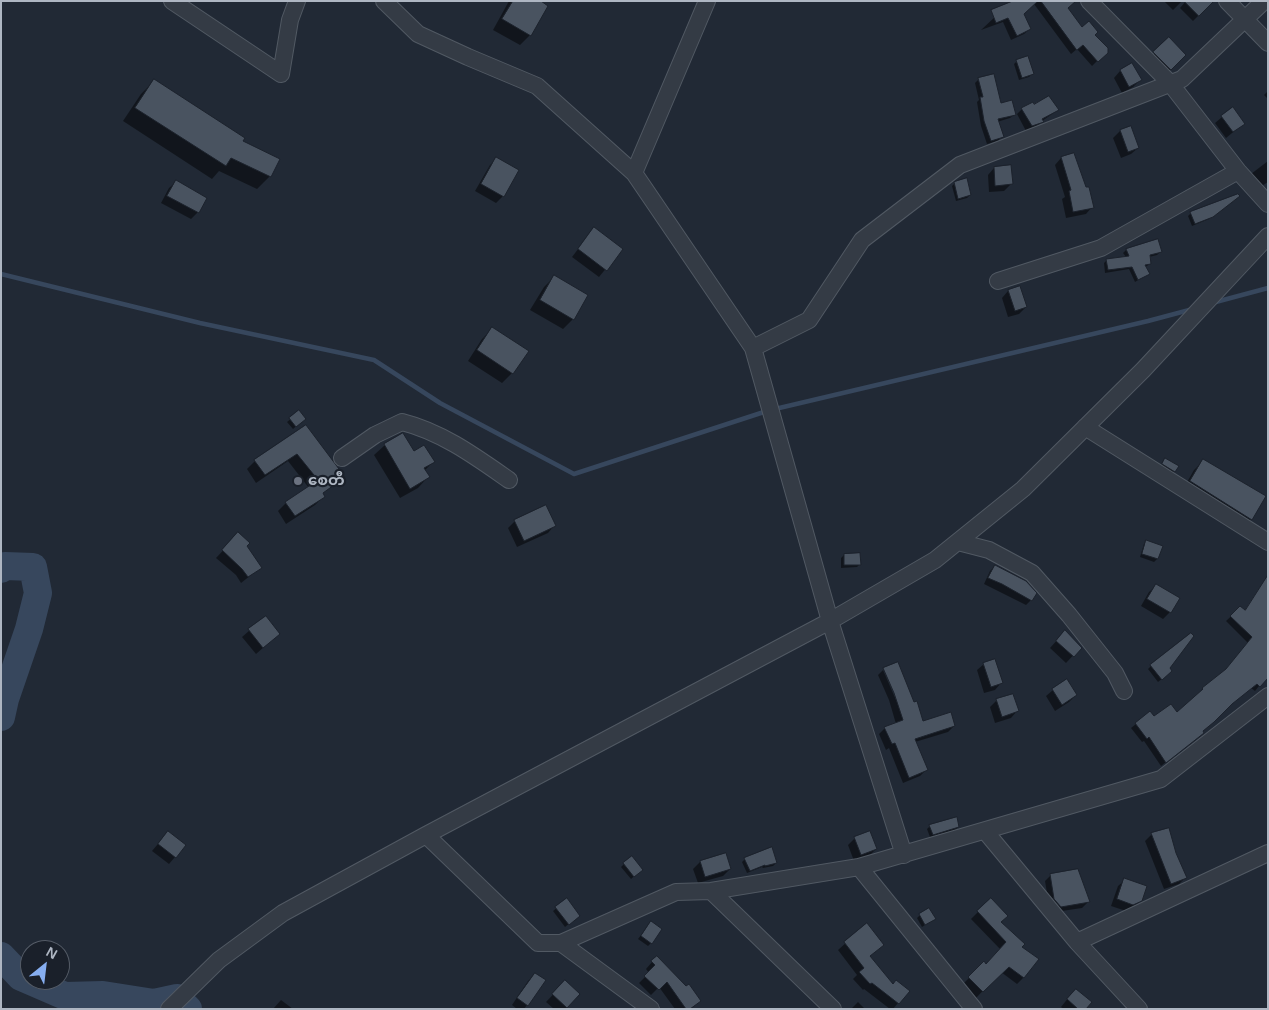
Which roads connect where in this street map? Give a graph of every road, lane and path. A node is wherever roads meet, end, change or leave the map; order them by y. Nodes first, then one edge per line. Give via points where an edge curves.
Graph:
1 (172, 1) edge
2 (296, 1) edge
3 (384, 1) edge
4 (707, 1) edge
5 (1090, 1) edge
6 (1227, 1) edge
7 (1264, 1) edge
8 (1244, 20) junction
9 (1268, 43) edge
10 (1170, 83) junction
11 (1238, 171) junction
12 (634, 173) junction
13 (1268, 204) edge
14 (1268, 236) edge
15 (998, 281) dead end
16 (753, 348) junction
17 (1085, 427) junction
18 (342, 458) dead end
19 (509, 480) dead end
20 (958, 542) junction
21 (1268, 542) edge
22 (830, 620) junction
23 (1124, 691) dead end
24 (1268, 696) edge
25 (985, 831) junction
26 (426, 835) junction
27 (1268, 853) edge
28 (904, 855) junction
29 (859, 867) junction
30 (711, 891) junction
31 (1077, 942) junction
32 (561, 943) junction
33 (169, 1009) edge
34 (651, 1009) edge
35 (833, 1009) edge
36 (974, 1009) edge
37 (1139, 1009) edge

1 - 2 street via 281,74
3 - 12 street via 418,34 537,86
4 - 12 street
5 - 10 street
6 - 8 street
7 - 8 street
8 - 9 street
8 - 10 street via 1182,79
10 - 11 street
10 - 16 street via 960,165 862,240 809,320
11 - 13 street
11 - 15 street via 1101,248
12 - 16 street
14 - 17 street
16 - 22 street
17 - 20 street via 1023,489
17 - 21 street
18 - 19 street via 402,422 462,448
20 - 22 street via 935,560
20 - 23 street via 989,550 1032,573 1115,673
22 - 26 street
22 - 28 street
24 - 25 street via 1161,779
25 - 28 street
25 - 31 street
26 - 32 street via 538,943
26 - 33 street via 283,914 219,960
27 - 31 street
28 - 29 street
29 - 30 street
29 - 36 street
30 - 32 street via 676,892
30 - 35 street
31 - 37 street
32 - 34 street

